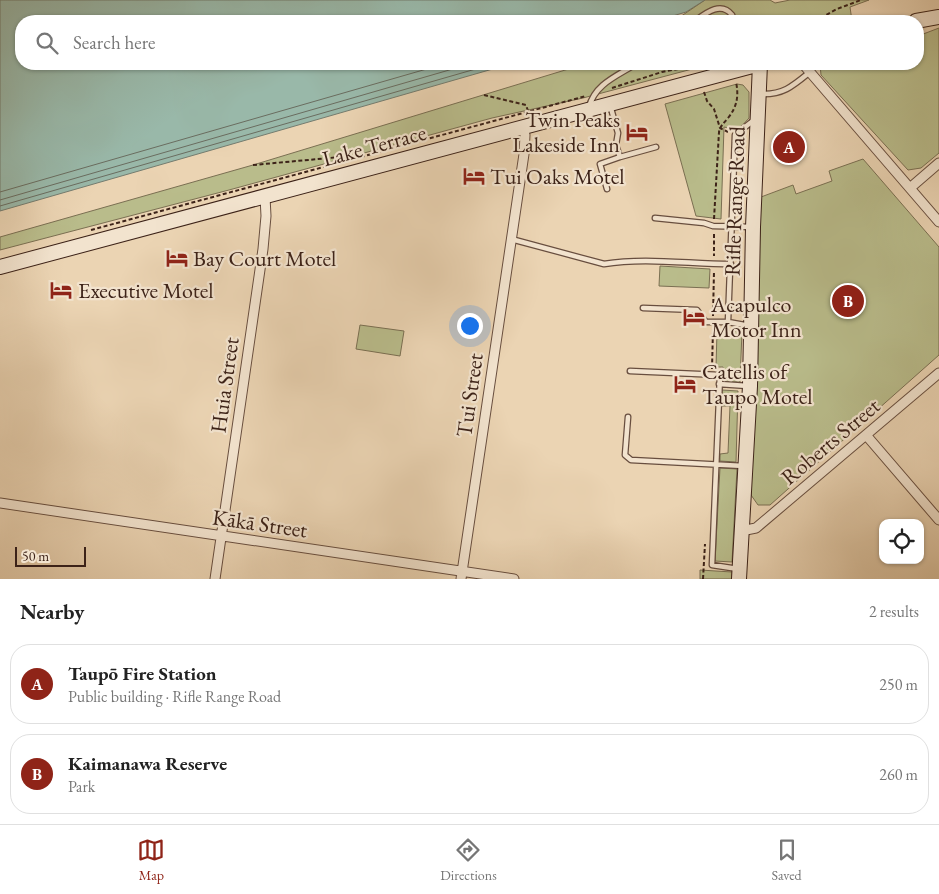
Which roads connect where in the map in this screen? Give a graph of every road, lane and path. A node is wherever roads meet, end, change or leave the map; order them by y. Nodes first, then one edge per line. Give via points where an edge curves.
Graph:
1 (861, 0) edge
2 (704, 15) edge
3 (732, 15) dead end
4 (826, 15) edge
5 (626, 70) edge
6 (672, 70) edge
7 (738, 70) edge
8 (760, 70) edge
9 (810, 72) joint
10 (703, 91) dead end
11 (594, 94) junction
12 (759, 94) junction
13 (484, 95) dead end
14 (610, 104) junction
15 (588, 109) junction
16 (528, 111) junction
17 (758, 116) junction
18 (523, 127) junction
19 (724, 130) dead end
20 (656, 147) dead end
21 (366, 154) junction
22 (620, 157) junction
23 (939, 163) edge
24 (253, 165) dead end
25 (910, 188) junction
26 (608, 189) dead end
27 (265, 196) junction
28 (656, 218) dead end
29 (939, 222) edge
30 (733, 227) junction
31 (753, 227) junction
32 (84, 232) dead end
33 (511, 240) junction
34 (731, 264) junction
35 (0, 267) edge
36 (643, 308) dead end
37 (728, 322) junction
38 (751, 326) junction
39 (630, 371) dead end
40 (939, 373) edge
41 (719, 384) junction
42 (750, 386) junction
43 (628, 417) dead end
44 (866, 435) junction
45 (716, 464) junction
46 (745, 466) junction
47 (0, 503) edge
48 (939, 520) edge
49 (741, 531) junction
50 (221, 536) junction
51 (739, 574) edge
52 (462, 575) edge
53 (215, 579) edge
54 (514, 579) edge

1 - 4 path
2 - 3 lane via 717,8 726,9
5 - 11 lane
6 - 11 path
7 - 14 main road, Lake Terrace
8 - 12 main road, Rifle Range Road
9 - 12 lane via 776,95
9 - 25 street
10 - 19 path via 716,113 720,128
11 - 15 lane
11 - 16 path
12 - 17 main road, Rifle Range Road
13 - 16 path via 526,105
14 - 15 main road, Lake Terrace
14 - 22 lane
15 - 18 main road, Lake Terrace
16 - 21 path
17 - 30 lane via 735,135
17 - 31 main road, Rifle Range Road
18 - 27 main road, Lake Terrace
18 - 33 street, Tui Street via 524,154
20 - 22 lane
21 - 24 path
21 - 32 path
22 - 26 lane via 600,164
23 - 25 street
25 - 29 street
27 - 35 main road, Lake Terrace
27 - 50 street, Huia Street via 263,249
28 - 30 lane
30 - 31 lane
30 - 34 lane
31 - 38 main road, Rifle Range Road
33 - 34 lane via 604,264
33 - 52 street, Tui Street
34 - 37 lane
36 - 37 lane via 697,310 706,322
37 - 38 lane
38 - 42 main road, Rifle Range Road
39 - 41 lane via 720,375
40 - 44 street, Roberts Street
41 - 42 lane
41 - 45 lane
42 - 46 main road, Rifle Range Road
43 - 45 lane via 625,455 631,460
44 - 48 street
44 - 49 street, Roberts Street via 756,528
45 - 46 lane
45 - 51 lane via 712,565
46 - 49 main road, Rifle Range Road
47 - 50 street, Kākā Street
49 - 51 main road, Rifle Range Road
50 - 52 street, Kākā Street
50 - 53 street, Huia Street
52 - 54 street, Kākā Street

